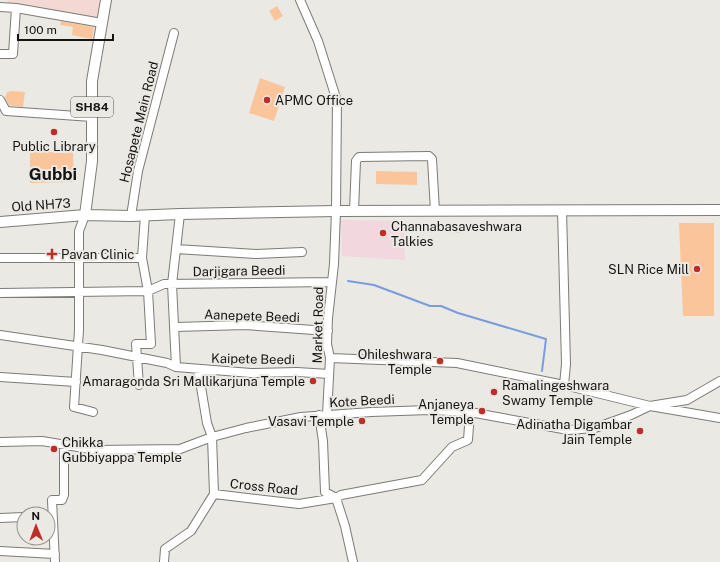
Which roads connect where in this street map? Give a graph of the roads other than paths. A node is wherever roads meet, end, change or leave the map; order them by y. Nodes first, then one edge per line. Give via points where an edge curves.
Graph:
1 (106, 0) edge
2 (300, 0) edge
3 (0, 7) edge
4 (16, 8) junction
5 (102, 24) junction
6 (174, 33) dead end
7 (0, 54) edge
8 (0, 100) edge
9 (92, 117) junction
10 (435, 210) junction
11 (562, 210) junction
12 (720, 210) edge
13 (336, 211) junction
14 (354, 211) junction
15 (180, 214) junction
16 (85, 215) junction
17 (145, 215) junction
18 (131, 216) junction
19 (0, 222) edge
20 (176, 249) junction
21 (302, 252) dead end
22 (0, 258) edge
23 (79, 258) junction
24 (142, 258) junction
25 (331, 282) junction
26 (172, 284) junction
27 (80, 291) junction
28 (148, 291) junction
29 (0, 293) edge
30 (175, 327) junction
31 (328, 331) junction
32 (0, 335) edge
33 (78, 348) junction
34 (138, 357) junction
35 (330, 358) junction
36 (176, 367) junction
37 (198, 369) junction
38 (329, 374) junction
39 (0, 378) edge
40 (720, 381) edge
41 (76, 382) junction
42 (139, 385) dead end
43 (564, 385) junction
44 (650, 406) junction
45 (92, 412) dead end
46 (470, 412) junction
47 (323, 415) junction
48 (720, 418) edge
49 (212, 437) junction
50 (0, 442) edge
51 (64, 446) junction
52 (214, 494) junction
53 (336, 498) junction
54 (52, 506) edge
55 (16, 517) edge
56 (0, 518) edge
57 (54, 546) edge
58 (0, 551) edge
59 (55, 558) edge
60 (164, 562) edge
61 (353, 562) edge

1 - 5 main road, SH84
2 - 13 street, Market Road via 318,41 337,101
3 - 4 street
4 - 5 street
4 - 7 street via 13,54
5 - 9 main road, SH84 via 92,81
6 - 18 street, Hosapete Main Road via 138,171
8 - 9 street via 6,111
9 - 16 main road, SH84 via 92,161
10 - 11 main road, Old NH73
10 - 14 main road, Old NH73
10 - 14 street via 432,159 429,156 359,157 356,161
11 - 12 main road, Old NH73
11 - 43 street via 566,342
13 - 14 main road, Old NH73
13 - 15 main road, Old NH73
13 - 25 street, Market Road
15 - 17 main road, Old NH73
15 - 20 street
16 - 18 main road, Old NH73
16 - 19 main road, Old NH73
16 - 23 street via 79,231
17 - 18 main road, Old NH73
17 - 24 street
20 - 21 street via 256,254
20 - 26 street
22 - 23 street
23 - 24 street
23 - 27 street
24 - 28 street
25 - 26 street, Darjigara Beedi
25 - 31 street, Market Road
26 - 28 street, Darjigara Beedi via 164,284
26 - 30 street
27 - 28 street
27 - 29 street
27 - 33 street
28 - 34 street via 151,344 136,344
30 - 31 street, Aanepete Beedi via 245,325
30 - 36 street
31 - 35 street, Market Road
32 - 33 street, Kaipete Beedi
33 - 34 street, Kaipete Beedi
33 - 41 street
34 - 36 street, Kaipete Beedi
34 - 42 street
35 - 38 street, Market Road
35 - 43 street via 457,363
36 - 37 street, Kaipete Beedi
37 - 38 street, Kaipete Beedi
37 - 49 street via 207,423
38 - 47 street, Market Road
39 - 41 street
40 - 44 street, Kote Beedi via 687,400
41 - 45 street via 74,407
43 - 44 street
44 - 46 street, Kote Beedi via 595,428 568,430
44 - 48 street
46 - 47 street, Kote Beedi via 422,410
46 - 53 street, Cross Road via 468,440 452,447 422,480
47 - 49 street, Kote Beedi via 246,428
47 - 53 street, Market Road via 324,492
49 - 51 street, Kote Beedi via 180,449 96,450
49 - 52 street
50 - 51 street, Kote Beedi via 42,441
51 - 54 street via 64,495 62,500 52,500
52 - 53 street, Cross Road via 299,504
52 - 60 street via 191,532 164,550
53 - 61 street
55 - 56 street
57 - 59 street
58 - 59 street

